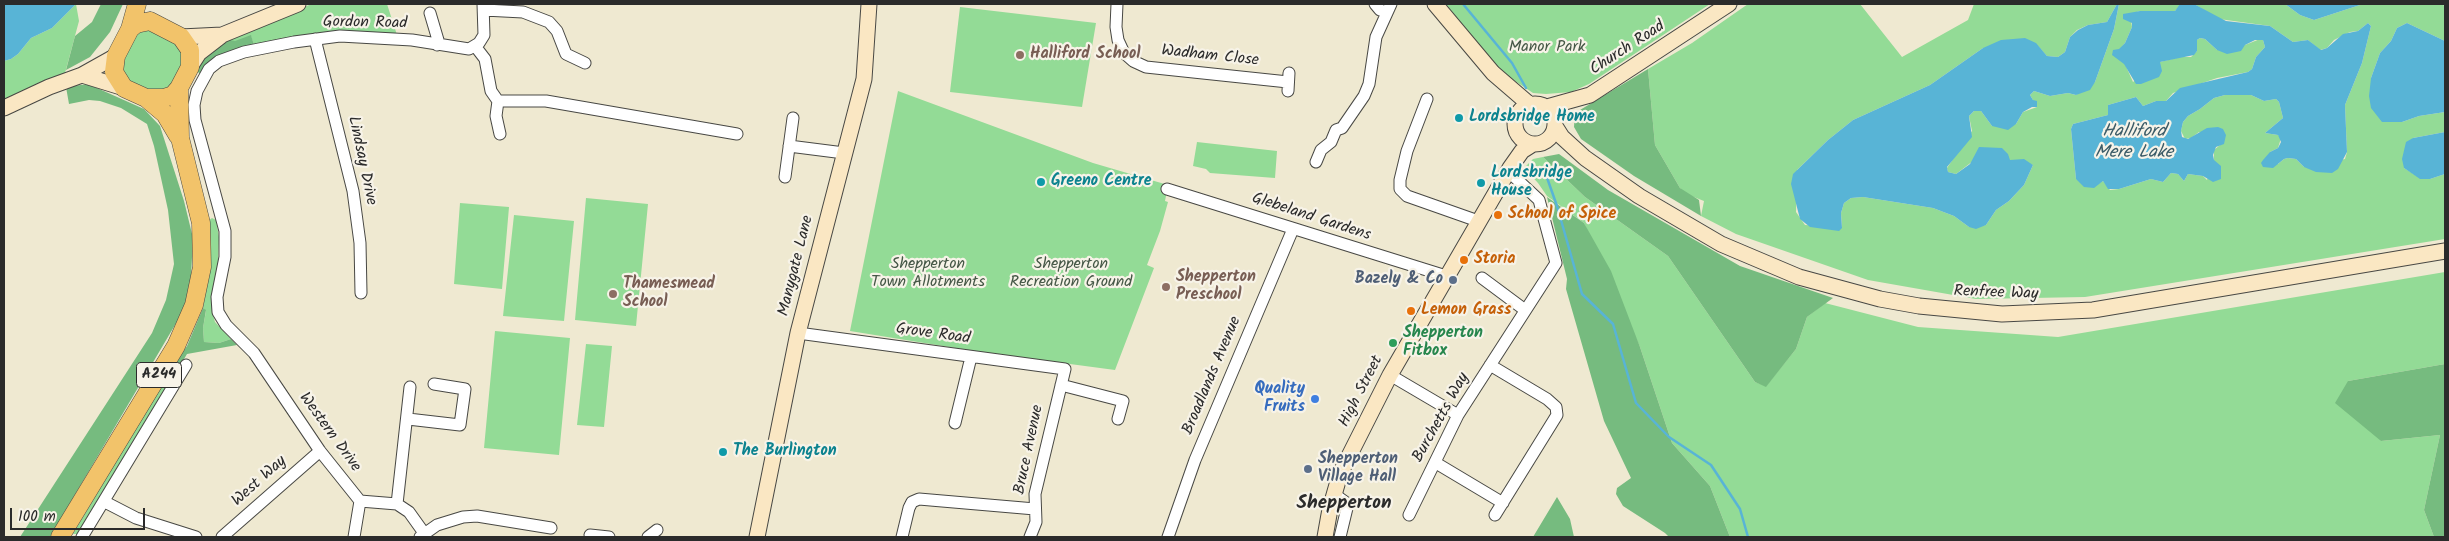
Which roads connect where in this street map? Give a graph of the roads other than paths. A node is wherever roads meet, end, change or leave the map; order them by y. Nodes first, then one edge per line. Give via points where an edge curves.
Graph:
1 (137, 4) edge
2 (147, 4) edge
3 (298, 4) edge
4 (869, 4) edge
5 (1117, 4) edge
6 (1375, 4) edge
7 (1435, 4) edge
8 (1729, 4) edge
9 (483, 7) edge
10 (1389, 8) edge
11 (430, 13) dead end
12 (158, 23) junction
13 (130, 29) junction
14 (222, 35) junction
15 (181, 37) junction
16 (315, 39) junction
17 (437, 45) junction
18 (475, 46) junction
19 (116, 56) junction
20 (584, 63) dead end
21 (197, 72) junction
22 (1493, 73) junction
23 (82, 76) junction
24 (1288, 82) dead end
25 (124, 88) junction
26 (179, 88) junction
27 (146, 98) junction
28 (1427, 99) dead end
29 (498, 101) junction
30 (1529, 104) junction
31 (4, 108) edge
32 (1552, 117) junction
33 (793, 118) dead end
34 (1515, 118) junction
35 (500, 134) dead end
36 (737, 134) dead end
37 (1517, 135) junction
38 (180, 138) junction
39 (1540, 142) junction
40 (789, 146) junction
41 (1577, 152) junction
42 (844, 153) junction
43 (1316, 162) dead end
44 (1509, 170) junction
45 (785, 177) dead end
46 (1166, 189) dead end
47 (220, 211) junction
48 (200, 216) junction
49 (1478, 221) junction
50 (1293, 230) junction
51 (2445, 251) edge
52 (1446, 276) junction
53 (1482, 278) dead end
54 (361, 293) dead end
55 (1525, 310) junction
56 (798, 333) junction
57 (971, 357) junction
58 (186, 365) dead end
59 (1490, 365) junction
60 (1065, 369) joint
61 (1390, 375) junction
62 (434, 384) dead end
63 (1061, 385) junction
64 (410, 387) dead end
65 (1458, 415) junction
66 (408, 419) junction
67 (1118, 420) dead end
68 (955, 422) dead end
69 (320, 451) junction
70 (1436, 463) junction
71 (1334, 494) junction
72 (360, 501) junction
73 (105, 502) junction
74 (1502, 503) junction
75 (397, 504) junction
76 (1036, 509) junction
77 (1409, 515) dead end
78 (1495, 515) dead end
79 (552, 528) dead end
80 (422, 535) edge
81 (590, 535) dead end
82 (62, 537) edge
83 (82, 537) edge
84 (196, 537) edge
85 (222, 537) edge
86 (354, 537) edge
87 (609, 537) edge
88 (757, 537) edge
89 (902, 537) edge
90 (1030, 537) edge
91 (1168, 537) edge
92 (1326, 537) edge
93 (1340, 537) edge

1 - 13 main road
2 - 12 main road
3 - 14 main road
4 - 42 main road, Manygate Lane via 864,80
5 - 24 street, Wadham Close via 1118,40 1124,53 1146,67
6 - 10 street via 1380,10
7 - 22 main road
8 - 32 main road, Church Road via 1590,95 1569,102
9 - 18 street via 484,36
9 - 20 street via 533,14 549,22 557,31 566,54
10 - 43 street via 1376,37 1367,90 1358,108 1342,128 1336,130
11 - 17 street
12 - 13 main road via 143,22
12 - 15 main road
13 - 19 main road
14 - 15 main road
14 - 21 main road via 207,45
15 - 21 main road via 190,50
16 - 17 street, Gordon Road via 412,40
16 - 21 street, Gordon Road via 231,56 210,69
16 - 54 street, Lindsay Drive via 353,191 360,243
17 - 18 street, Gordon Road via 463,49
18 - 29 street via 485,59 491,91
19 - 23 main road
19 - 25 main road via 114,72
21 - 26 main road
21 - 47 street, Western Drive via 195,120
22 - 30 main road
22 - 34 main road
23 - 25 main road
23 - 31 main road
25 - 27 main road
26 - 27 main road via 164,98
26 - 38 main road, A244
27 - 38 main road, A244 via 165,114
28 - 49 street via 1407,151 1400,189 1407,196
29 - 35 street via 496,116
29 - 36 street via 546,101
30 - 32 main road via 1536,104
30 - 34 main road
32 - 39 main road
32 - 41 main road, Renfree Way via 1562,137
33 - 40 street
34 - 37 main road
37 - 39 main road
37 - 44 main road, High Street
38 - 48 main road, A244
39 - 41 main road, Renfree Way
39 - 44 main road, High Street via 1522,151
40 - 42 street
40 - 45 street
41 - 51 main road, Renfree Way via 1639,196 1721,244 1758,261 1847,291 1960,311 2002,314 2093,310
42 - 56 main road, Manygate Lane
44 - 49 main road, High Street
44 - 55 street, Burchetts Way via 1539,200 1556,263
46 - 50 street, Glebeland Gardens
47 - 48 street
47 - 69 street, Western Drive via 225,244 217,297 218,312 226,325 254,352
48 - 82 main road, A244 via 202,267 190,319
49 - 52 main road, High Street
50 - 52 street, Glebeland Gardens
50 - 91 street, Broadlands Avenue via 1195,460
52 - 61 main road, High Street
53 - 55 street
55 - 59 street, Burchetts Way
56 - 57 street, Grove Road
56 - 88 main road, Manygate Lane
57 - 60 street, Grove Road
57 - 68 street
58 - 73 street
59 - 65 street, Burchetts Way
59 - 74 street via 1547,399 1556,407 1557,415
60 - 63 street, Bruce Avenue
61 - 65 street
61 - 71 main road, High Street via 1348,457
62 - 66 street via 467,392 464,426
63 - 67 street via 1123,401
63 - 76 street, Bruce Avenue via 1035,494
64 - 66 street
65 - 70 street, Burchetts Way
66 - 75 street
69 - 72 street, Western Drive
69 - 85 street, West Way
70 - 74 street
70 - 77 street, Burchetts Way
71 - 92 main road, High Street
71 - 93 street via 1348,504
72 - 75 street
72 - 86 street
73 - 83 street
73 - 84 street via 136,518
74 - 78 street
75 - 80 street via 409,512
76 - 89 street via 919,499 909,508
76 - 90 street, Bruce Avenue via 1036,522
79 - 80 street via 462,516 437,524
81 - 87 street

